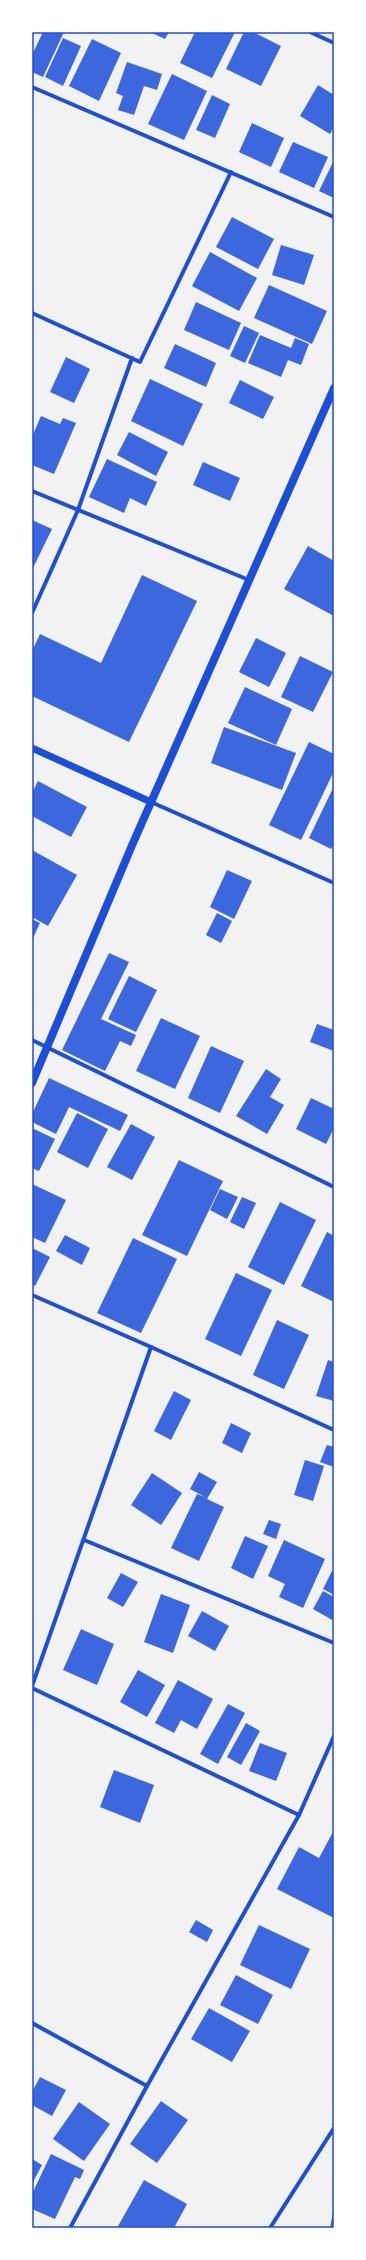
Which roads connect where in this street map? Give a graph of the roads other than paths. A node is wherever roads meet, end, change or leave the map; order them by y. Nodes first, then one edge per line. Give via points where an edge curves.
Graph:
1 (310, 32) edge
2 (334, 43) edge
3 (32, 87) edge
4 (231, 172) junction
5 (334, 218) edge
6 (32, 313) edge
7 (132, 358) junction
8 (334, 388) edge
9 (331, 401) edge
10 (32, 491) edge
11 (78, 510) junction
12 (249, 580) junction
13 (32, 613) edge
14 (32, 748) edge
15 (150, 802) junction
16 (334, 883) edge
17 (32, 1040) edge
18 (48, 1047) junction
19 (32, 1083) edge
20 (334, 1186) edge
21 (32, 1295) edge
22 (151, 1347) junction
23 (334, 1430) edge
24 (84, 1540) junction
25 (334, 1643) edge
26 (32, 1687) edge
27 (334, 1736) edge
28 (299, 1816) junction
29 (32, 2023) edge
30 (146, 2086) junction
31 (334, 2128) edge
32 (70, 2228) edge
33 (270, 2228) edge

1 - 2 street
3 - 4 street
4 - 5 street
4 - 7 street via 140,362
6 - 7 street
7 - 11 street
8 - 9 main road
9 - 12 main road
10 - 11 street
11 - 12 street
11 - 13 street
12 - 15 main road
14 - 15 street
15 - 16 street
15 - 18 main road
17 - 18 street
18 - 19 main road
18 - 20 street
21 - 22 street
22 - 23 street
22 - 24 street
24 - 25 street
24 - 26 street
26 - 28 street
27 - 28 street
28 - 30 street
29 - 30 street
30 - 32 street
31 - 33 street

